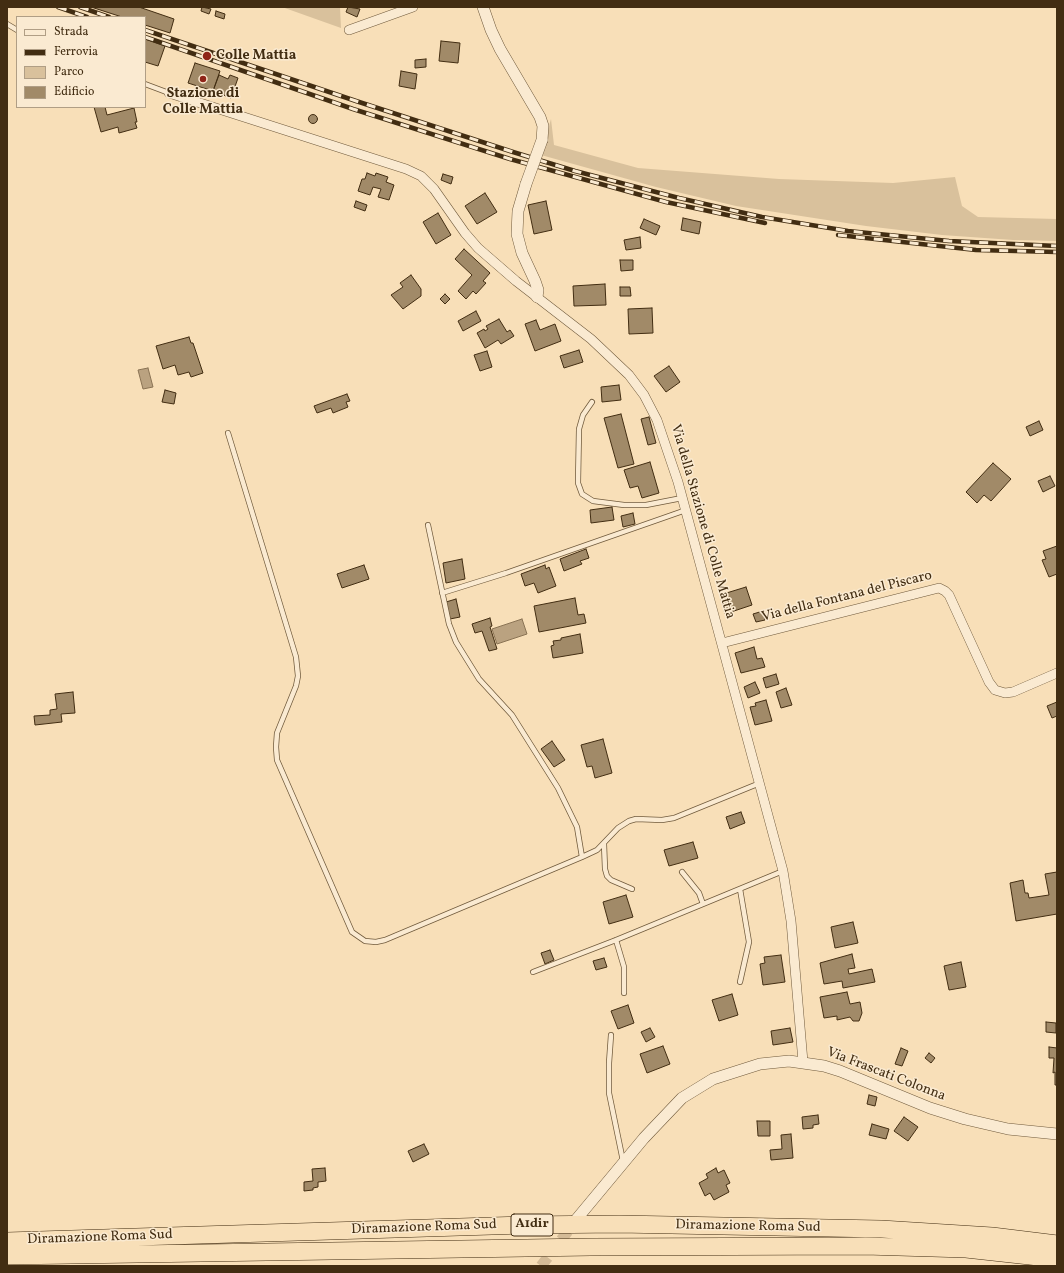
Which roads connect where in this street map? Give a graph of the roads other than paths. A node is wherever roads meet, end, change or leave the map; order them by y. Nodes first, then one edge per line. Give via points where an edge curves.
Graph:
1 (413, 7) edge
2 (483, 7) edge
3 (7, 24) edge
4 (16, 29) edge
5 (349, 30) dead end
6 (146, 84) edge
7 (169, 93) joint
8 (537, 297) junction
9 (592, 402) dead end
10 (228, 433) dead end
11 (682, 498) junction
12 (686, 510) junction
13 (428, 525) dead end
14 (442, 593) junction
15 (722, 643) junction
16 (1057, 673) edge
17 (760, 783) junction
18 (604, 844) junction
19 (582, 857) junction
20 (783, 871) junction
21 (682, 872) dead end
22 (632, 889) dead end
23 (740, 889) junction
24 (703, 904) junction
25 (616, 940) junction
26 (533, 972) dead end
27 (740, 982) dead end
28 (624, 993) dead end
29 (611, 1035) dead end
30 (803, 1062) junction
31 (1057, 1134) edge
32 (624, 1162) junction
33 (575, 1221) tunnel mouth
34 (7, 1241) edge
35 (1057, 1244) edge
36 (7, 1256) edge
37 (1057, 1259) edge

1 - 5 street
2 - 8 street, bridge via 497,44 543,126 542,140 519,207 517,230 521,250 536,281
3 - 4 lane
6 - 7 lane
7 - 8 street, Via della Stazione di Colle Mattia via 418,174 434,188 473,244
8 - 11 street, Via della Stazione di Colle Mattia via 591,339 641,390 657,420
9 - 11 lane via 583,415 579,429 578,483 582,494 593,501 624,505 646,505
10 - 19 lane via 296,657 298,676 295,690 277,733 279,764 355,935 368,942 385,940
11 - 12 street, Via della Stazione di Colle Mattia
12 - 14 lane
12 - 15 street, Via della Stazione di Colle Mattia
13 - 14 lane
14 - 19 lane via 451,629 464,656 484,685 512,715 561,793 577,828
15 - 16 street, Via della Fontana del Piscaro via 940,588 949,595 995,690 1002,693 1013,692
15 - 17 street, Via della Stazione di Colle Mattia
17 - 18 lane via 674,818 629,821
17 - 20 street, Via della Stazione di Colle Mattia
18 - 19 lane
18 - 22 lane via 607,876
20 - 23 lane
20 - 30 street, Via della Stazione di Colle Mattia via 791,921
21 - 24 lane
23 - 24 lane
23 - 27 lane via 749,942
24 - 25 lane
25 - 26 lane
25 - 28 lane via 624,967
29 - 32 lane via 609,1093
30 - 31 street, Via Frascati Colonna via 840,1071 918,1103 971,1120 1022,1131
30 - 32 street, Via Frascati Colonna via 760,1064 706,1082 674,1106
32 - 33 street, Via Frascati Colonna
34 - 35 highway, Diramazione Roma Sud / A1dir via 619,1224 881,1229 992,1236
36 - 37 highway, Diramazione Roma Sud / A1dir via 591,1247 864,1246 954,1249

